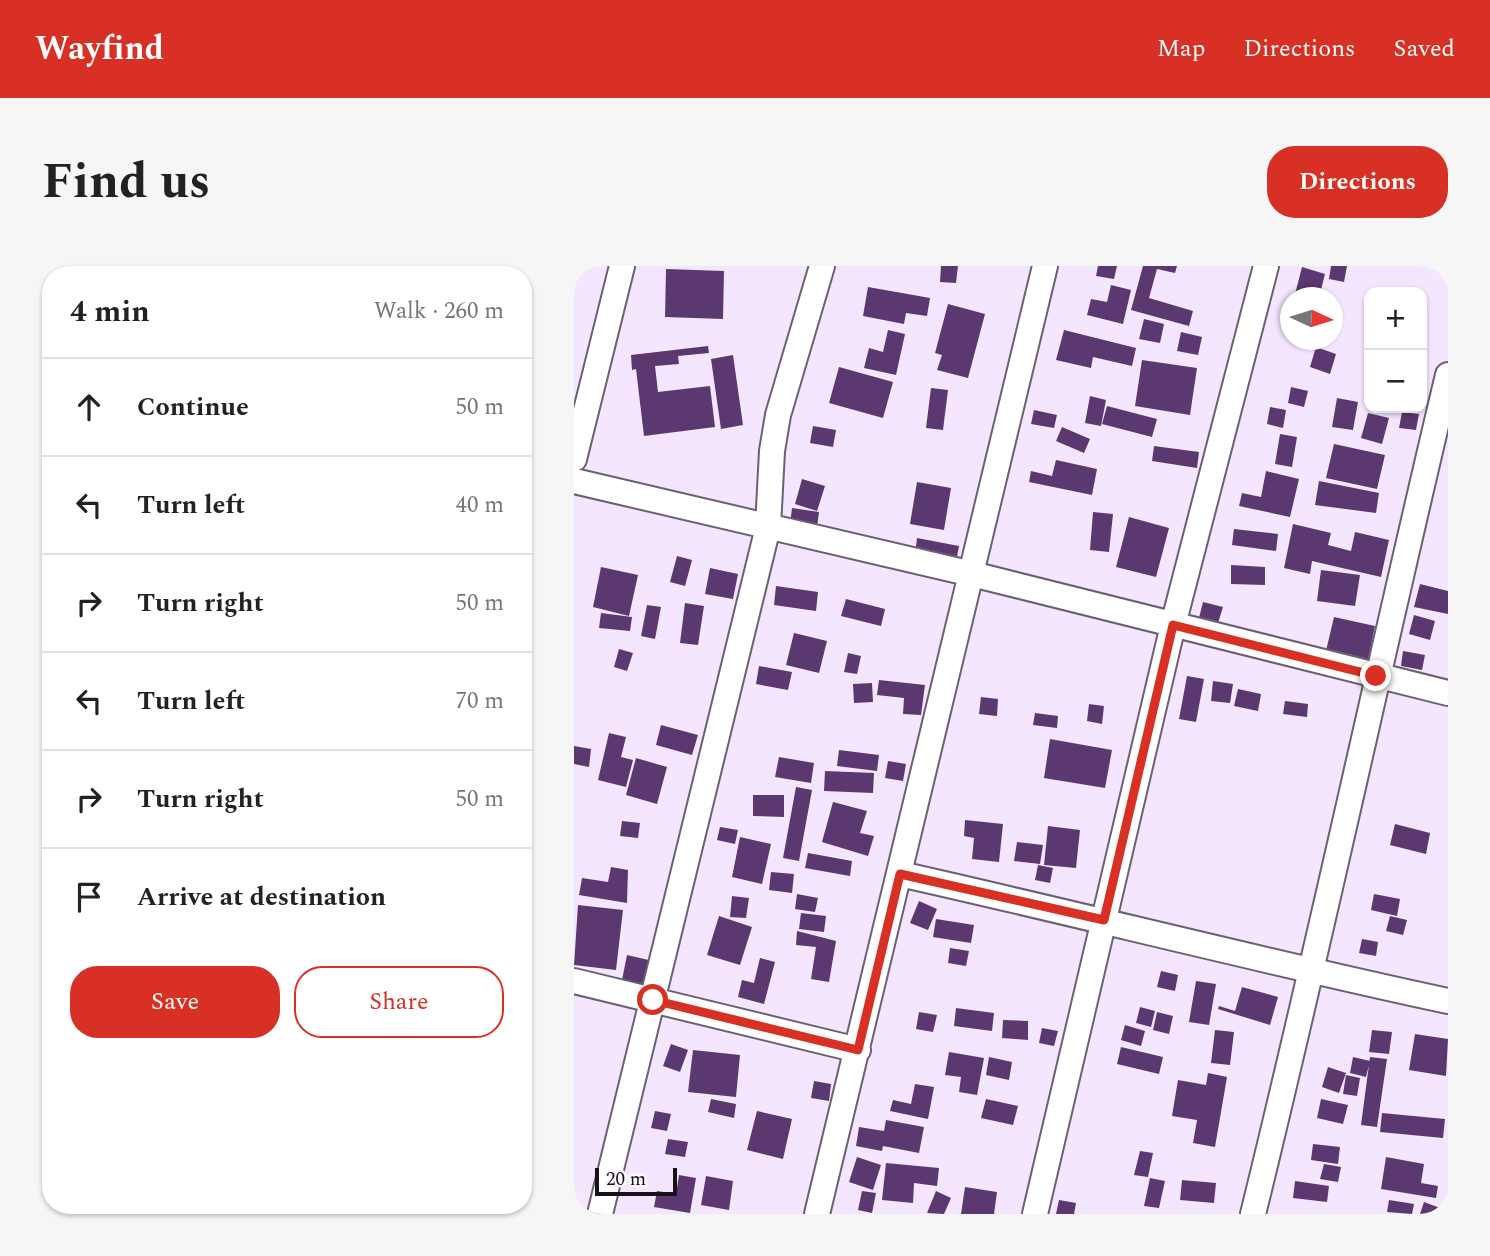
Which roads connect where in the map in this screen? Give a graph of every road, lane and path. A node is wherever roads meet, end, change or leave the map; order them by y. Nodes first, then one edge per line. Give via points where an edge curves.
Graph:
1 (622, 266) edge
2 (822, 266) edge
3 (1045, 266) edge
4 (1265, 266) edge
5 (1448, 375) edge
6 (574, 459) edge
7 (574, 481) edge
8 (768, 527) junction
9 (972, 574) junction
10 (1173, 625) junction
11 (1376, 676) junction
12 (1448, 693) edge
13 (900, 874) junction
14 (1104, 920) junction
15 (1313, 972) junction
16 (574, 981) edge
17 (653, 1000) junction
18 (1448, 1000) edge
19 (858, 1050) junction
20 (600, 1214) edge
21 (817, 1214) edge
22 (1035, 1214) edge
23 (1253, 1214) edge

1 - 6 street
2 - 8 street via 778,415
3 - 9 street
4 - 10 street
5 - 11 street
7 - 8 street
8 - 9 street
8 - 17 street
9 - 10 street
9 - 13 street
10 - 11 street
10 - 14 street
11 - 12 street
11 - 15 street
13 - 14 street
13 - 19 street
14 - 15 street
14 - 22 street
15 - 18 street
15 - 23 street
16 - 17 street
17 - 19 street
17 - 20 street
19 - 21 street

